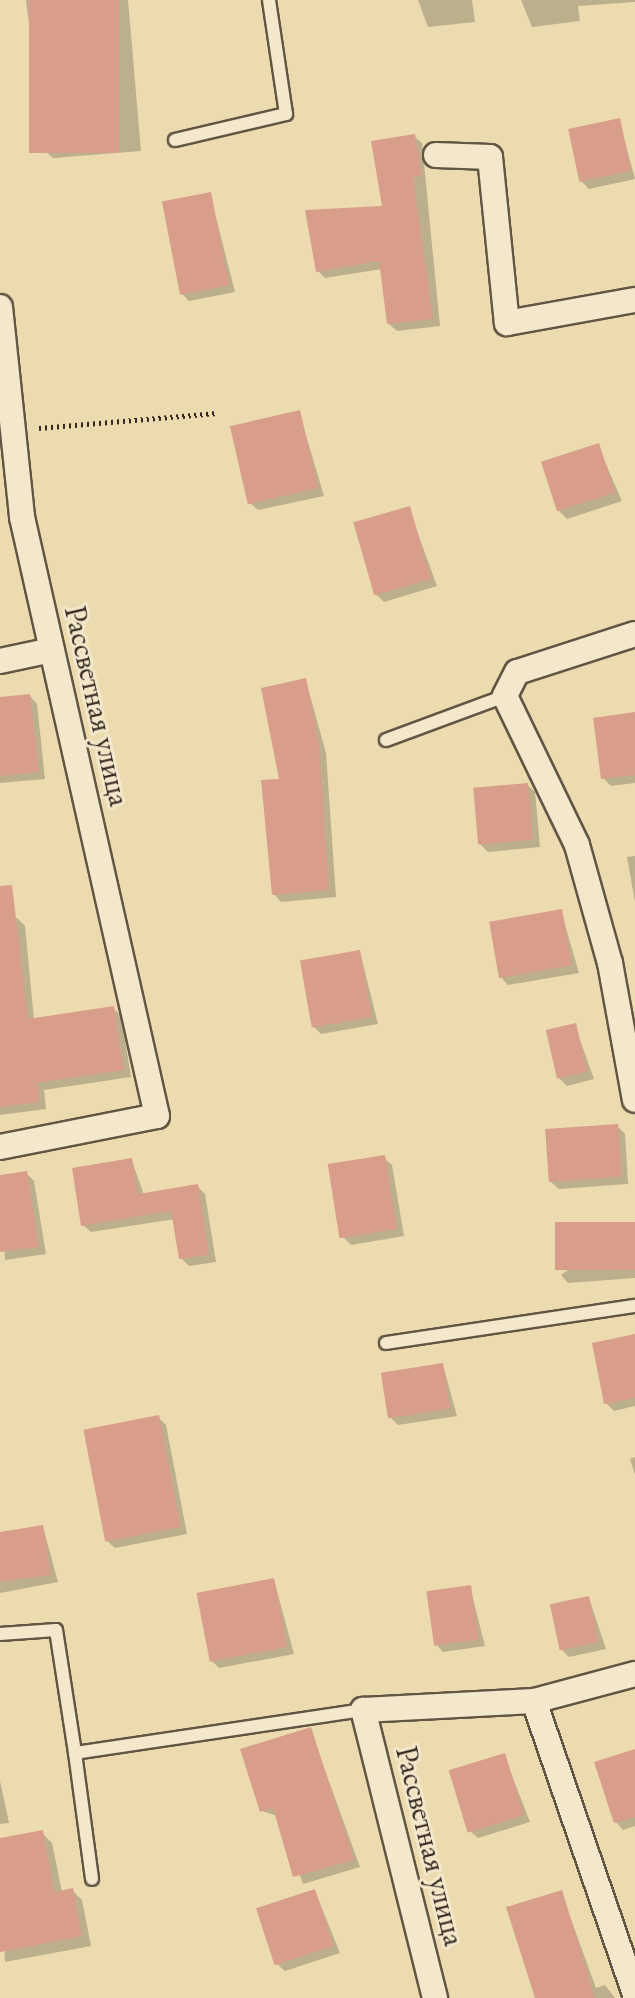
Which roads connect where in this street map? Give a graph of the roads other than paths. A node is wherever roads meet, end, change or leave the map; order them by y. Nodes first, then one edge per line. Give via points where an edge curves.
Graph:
1 (269, 0) edge
2 (175, 140) dead end
3 (436, 155) dead end
4 (635, 300) edge
5 (0, 307) edge
6 (3, 371) edge
7 (635, 634) edge
8 (52, 650) junction
9 (0, 661) edge
10 (505, 696) junction
11 (386, 740) dead end
12 (635, 1100) edge
13 (0, 1147) edge
14 (635, 1306) edge
15 (386, 1343) dead end
16 (0, 1634) edge
17 (635, 1674) edge
18 (534, 1701) junction
19 (363, 1710) junction
20 (75, 1753) junction
21 (92, 1879) dead end
22 (635, 1994) edge
23 (435, 1998) edge

1 - 2 lane via 286,114
3 - 4 street via 490,157 507,323
5 - 6 street, Рассветная улица
6 - 8 street, Рассветная улица via 22,517
7 - 10 street via 517,672
8 - 9 street
8 - 13 street, Рассветная улица via 157,1116
10 - 11 lane
10 - 12 street via 577,845 610,963
14 - 15 lane
16 - 20 lane via 56,1630
17 - 18 street
18 - 19 street
18 - 22 street
19 - 20 lane
19 - 23 street, Рассветная улица
20 - 21 lane

